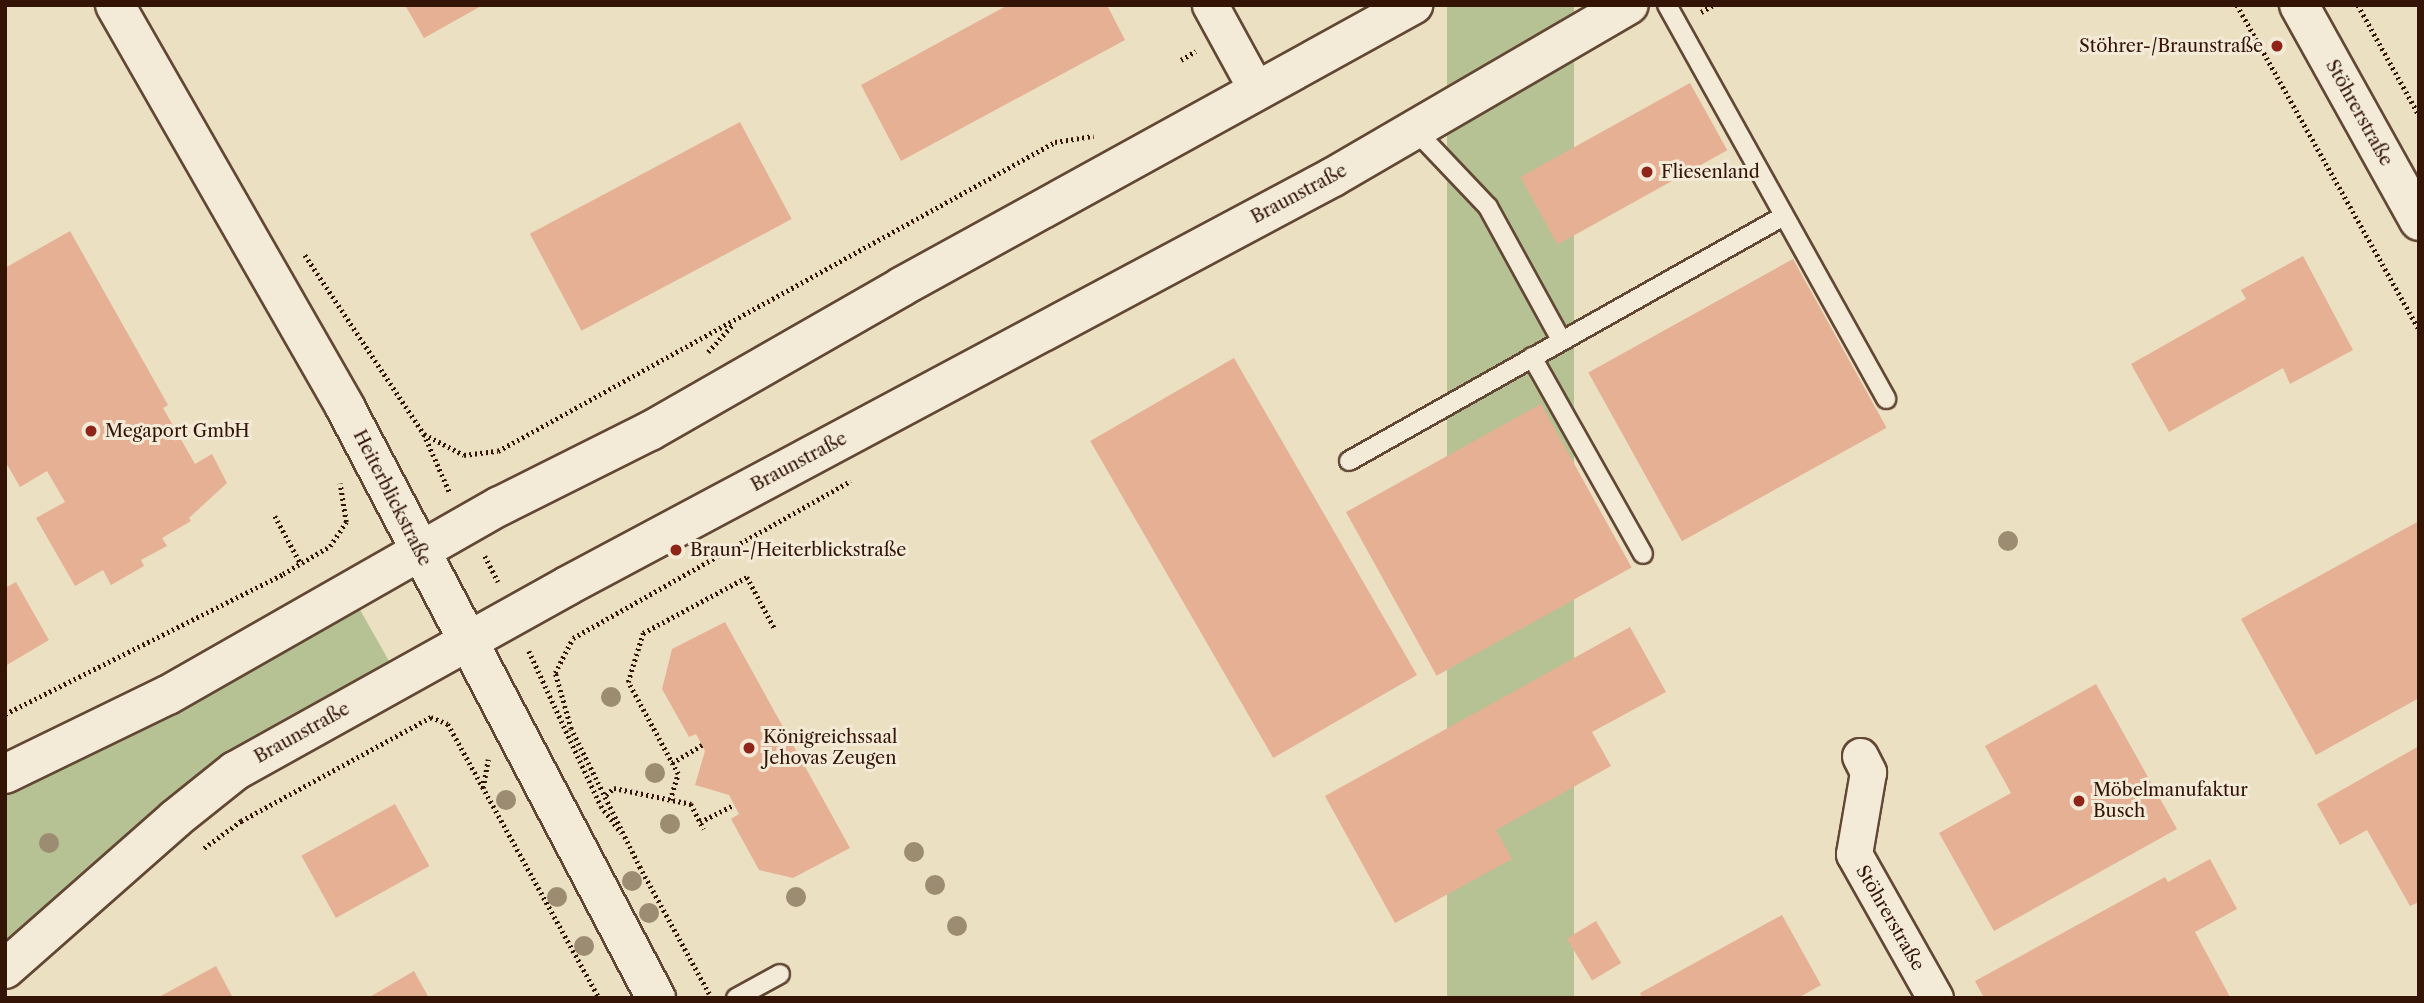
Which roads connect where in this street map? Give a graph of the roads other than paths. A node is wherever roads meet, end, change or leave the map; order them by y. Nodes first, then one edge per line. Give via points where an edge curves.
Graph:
1 (115, 5) edge
2 (1210, 5) edge
3 (1413, 5) edge
4 (1629, 5) edge
5 (1667, 5) edge
6 (2299, 5) edge
7 (1257, 91) junction
8 (1415, 130) junction
9 (1783, 216) junction
10 (2419, 221) edge
11 (1561, 340) junction
12 (1532, 356) junction
13 (1886, 398) dead end
14 (1349, 461) dead end
15 (420, 551) junction
16 (1643, 554) dead end
17 (467, 642) junction
18 (1860, 756) dead end
19 (5, 774) edge
20 (5, 969) edge
21 (780, 974) dead end
22 (656, 998) edge
23 (736, 998) edge
24 (1936, 998) edge

1 - 15 main road, Heiterblickstraße via 345,407
2 - 7 street
3 - 7 main road
4 - 8 main road, Braunstraße
5 - 9 lane
6 - 10 main road, Stöhrerstraße
7 - 15 main road via 650,430
8 - 11 lane via 1488,207
8 - 17 main road, Braunstraße
9 - 11 lane
9 - 13 lane
11 - 12 lane
12 - 14 lane
12 - 16 lane
15 - 17 main road, Heiterblickstraße
15 - 19 main road via 167,695
17 - 20 main road, Braunstraße via 235,771
17 - 22 main road, Heiterblickstraße
18 - 24 street, Stöhrerstraße via 1868,772 1853,854
21 - 23 lane

